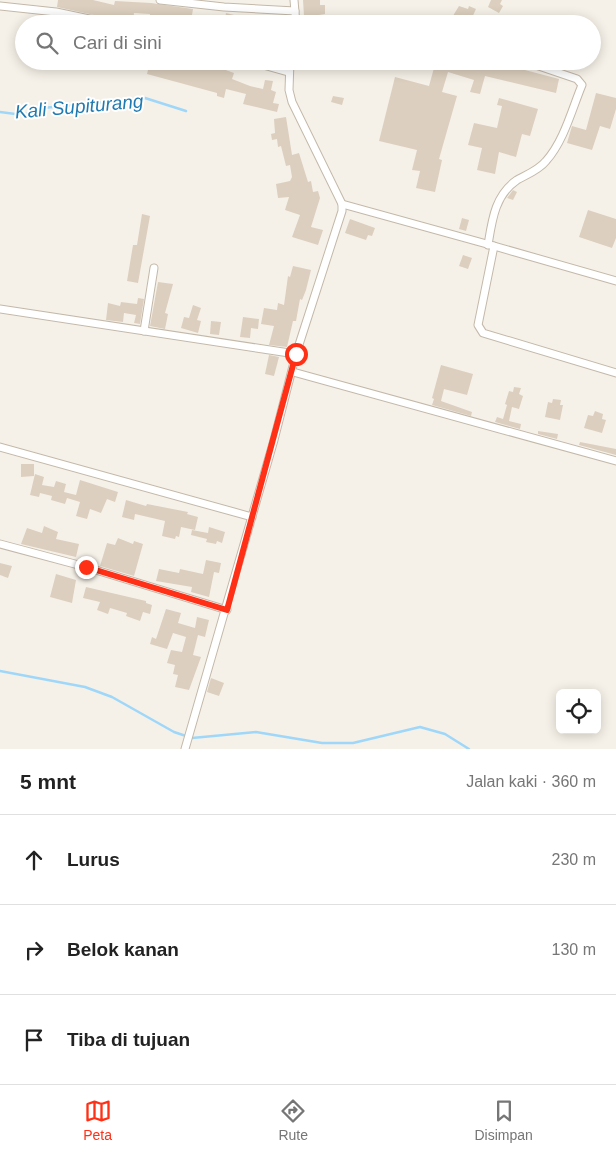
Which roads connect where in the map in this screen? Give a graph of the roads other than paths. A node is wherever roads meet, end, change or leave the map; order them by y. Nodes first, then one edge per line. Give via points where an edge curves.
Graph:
1 (160, 0) edge
2 (294, 0) edge
3 (0, 6) edge
4 (295, 11) junction
5 (70, 15) edge
6 (295, 15) edge
7 (281, 70) edge
8 (550, 70) edge
9 (288, 72) joint
10 (342, 204) junction
11 (491, 245) junction
12 (154, 268) dead end
13 (616, 281) edge
14 (0, 309) edge
15 (144, 331) junction
16 (296, 354) junction
17 (293, 372) junction
18 (616, 372) edge
19 (0, 447) edge
20 (616, 461) edge
21 (252, 517) junction
22 (0, 544) edge
23 (227, 610) junction
24 (186, 745) edge

1 - 4 street via 224,8
2 - 4 street
3 - 5 street
4 - 6 street
7 - 9 street
8 - 11 street via 577,79 582,84 554,151 544,164 516,181 501,195 492,217
9 - 10 street via 289,90 297,114
10 - 11 street
10 - 16 street via 336,233
11 - 13 street
11 - 18 street via 478,325 483,333
12 - 15 street
14 - 15 street
15 - 16 street
16 - 17 street
17 - 20 street
17 - 21 street
19 - 21 street
21 - 23 street
22 - 23 street
23 - 24 street

